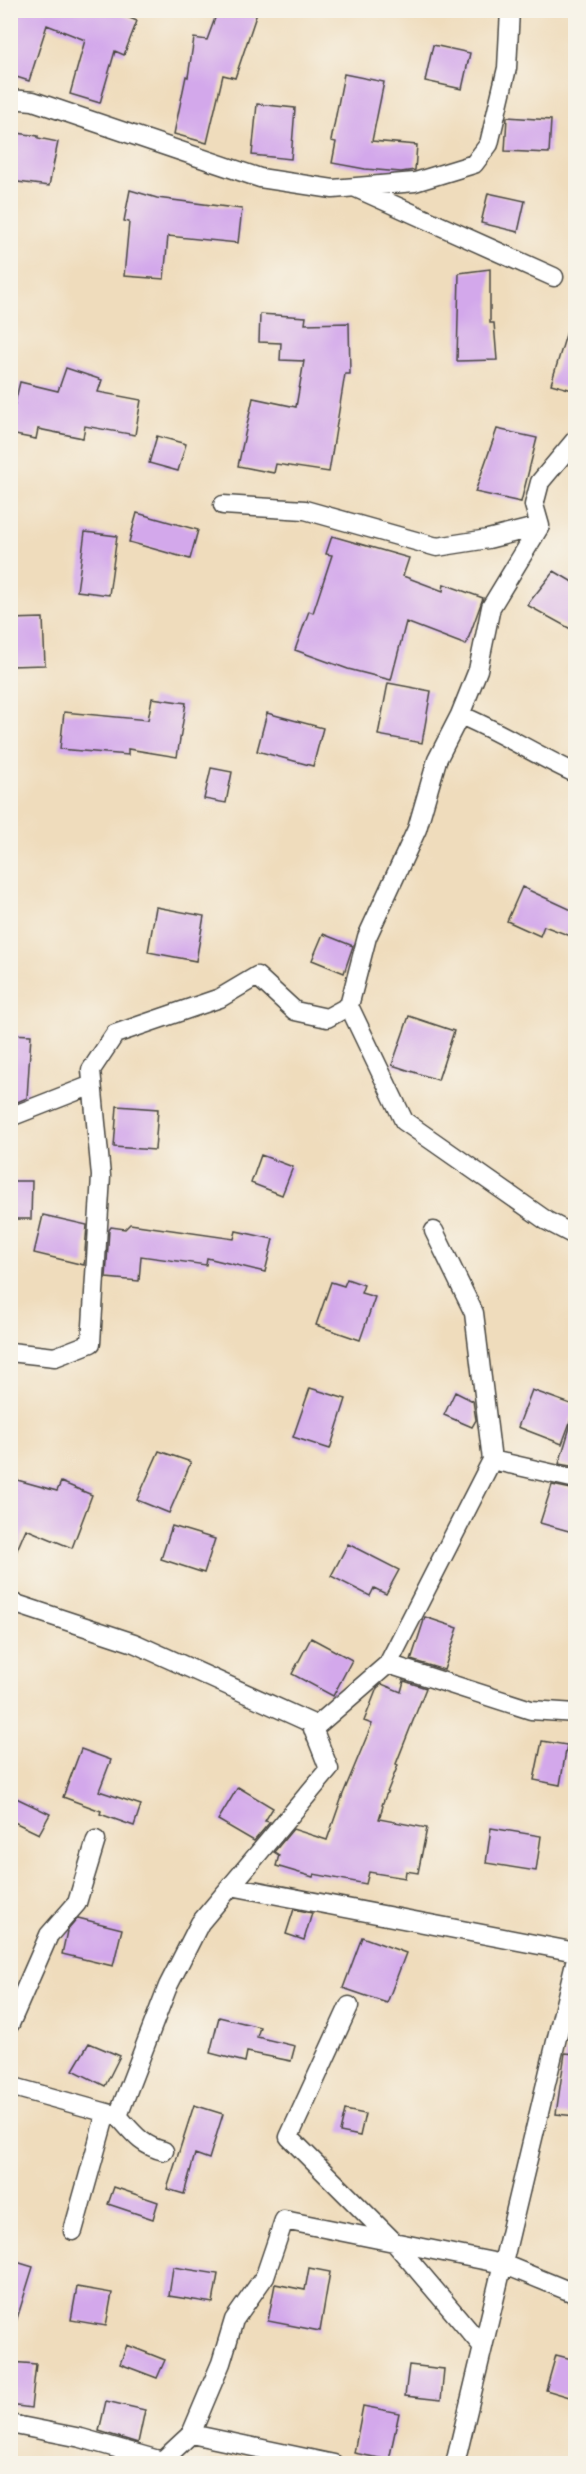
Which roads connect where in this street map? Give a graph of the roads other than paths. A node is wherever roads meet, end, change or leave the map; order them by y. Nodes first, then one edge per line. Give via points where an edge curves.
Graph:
1 (510, 10) edge
2 (10, 99) edge
3 (354, 188) junction
4 (554, 277) dead end
5 (576, 440) edge
6 (223, 505) dead end
7 (540, 526) junction
8 (460, 715) junction
9 (576, 775) edge
10 (349, 1006) junction
11 (93, 1085) junction
12 (10, 1117) edge
13 (434, 1231) dead end
14 (576, 1236) edge
15 (10, 1352) edge
16 (492, 1460) junction
17 (576, 1479) edge
18 (10, 1602) edge
19 (388, 1664) junction
20 (576, 1713) edge
21 (313, 1729) junction
22 (96, 1840) dead end
23 (231, 1886) junction
24 (576, 1952) edge
25 (576, 1958) edge
26 (349, 2006) dead end
27 (10, 2024) edge
28 (10, 2086) edge
29 (112, 2115) junction
30 (164, 2151) dead end
31 (73, 2231) dead end
32 (394, 2242) junction
33 (503, 2264) junction
34 (576, 2294) edge
35 (483, 2347) junction
36 (10, 2424) edge
37 (191, 2434) junction
38 (334, 2463) edge
39 (455, 2463) edge

1 - 3 street via 502,90 489,144 474,164 415,182
2 - 3 street via 33,101 261,178 333,189
3 - 4 street
5 - 7 street via 540,482 534,505
6 - 7 street via 305,510 437,546
7 - 8 street via 491,607 478,670
8 - 9 street via 496,730
8 - 10 street via 437,760 417,829 367,937
10 - 11 street via 327,1018 295,1011 258,976 220,998 115,1034 91,1070
10 - 14 street via 404,1121 546,1221
11 - 12 street
11 - 15 street via 101,1176 91,1343 55,1357
13 - 16 street via 474,1313
16 - 17 street
16 - 19 street
18 - 21 street via 134,1642 311,1723
19 - 20 street via 531,1710
19 - 21 street
21 - 23 street via 329,1769
22 - 27 street via 77,1903 49,1935
23 - 24 street
23 - 29 street via 200,1923
25 - 33 street
26 - 32 street via 290,2138
28 - 29 street
29 - 30 street via 150,2148
29 - 31 street
32 - 33 street
32 - 35 street
32 - 37 street via 284,2220 265,2276 234,2320 221,2363
33 - 34 street
33 - 35 street
35 - 39 street
36 - 37 street via 81,2438 162,2461
37 - 38 street

